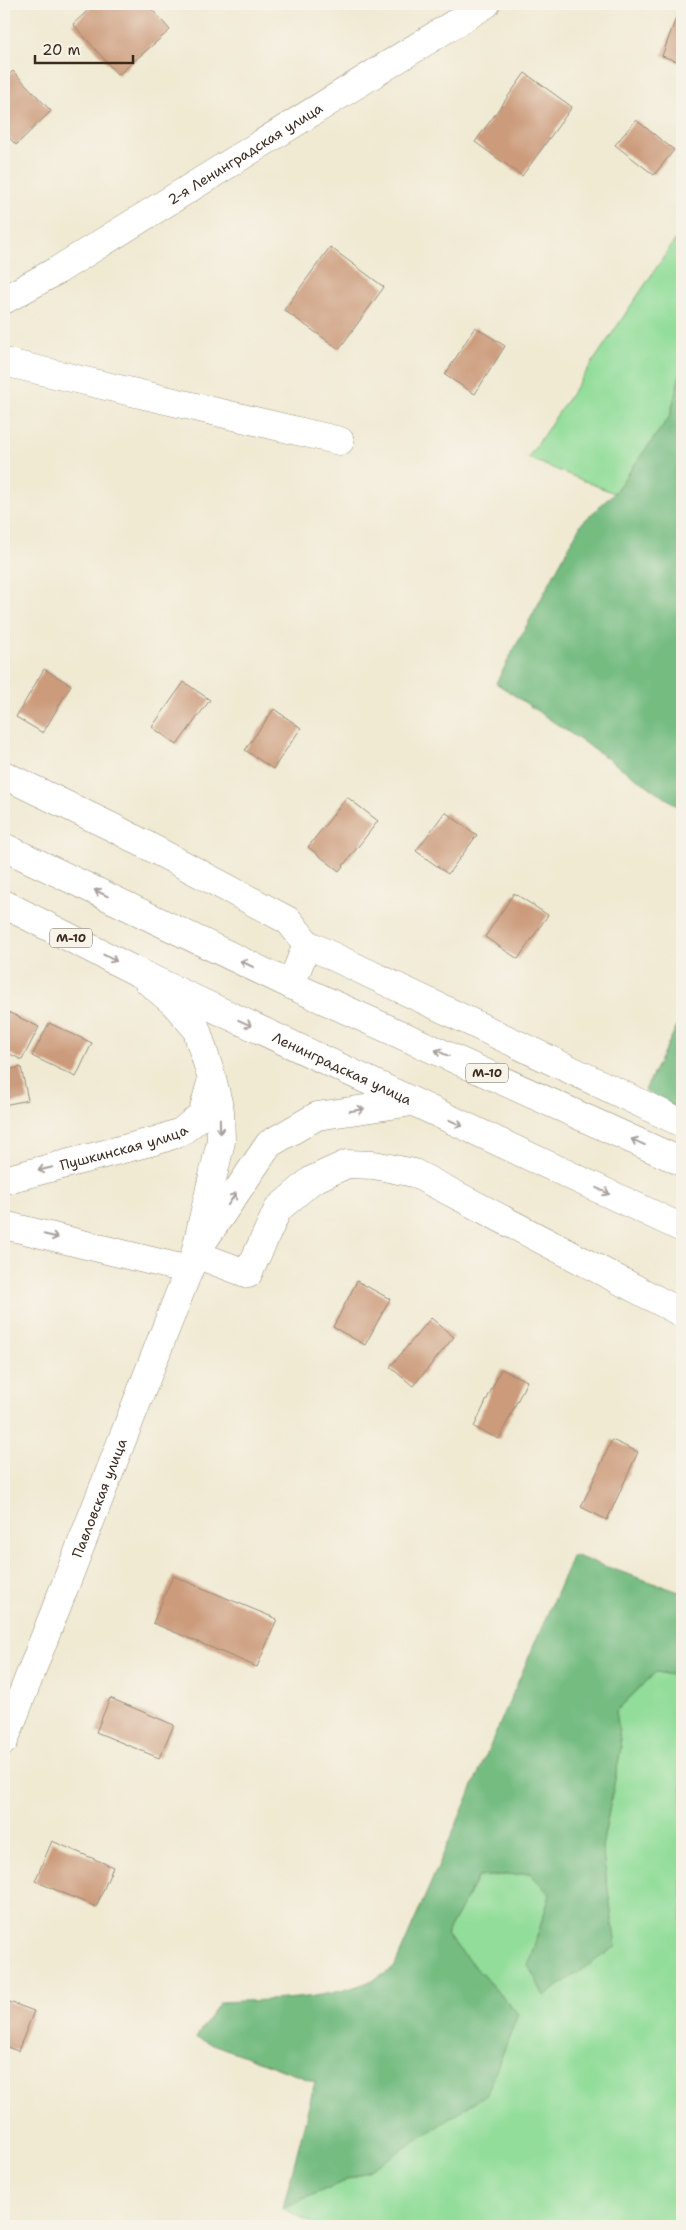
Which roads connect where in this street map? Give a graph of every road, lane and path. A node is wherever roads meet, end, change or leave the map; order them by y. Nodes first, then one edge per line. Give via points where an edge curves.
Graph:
1 (486, 4) edge
2 (4, 300) edge
3 (4, 362) edge
4 (340, 441) dead end
5 (4, 775) edge
6 (4, 847) edge
7 (4, 904) edge
8 (307, 944) junction
9 (137, 972) junction
10 (291, 985) junction
11 (212, 1078) junction
12 (412, 1102) junction
13 (682, 1123) edge
14 (682, 1162) edge
15 (4, 1180) edge
16 (4, 1225) edge
17 (682, 1228) edge
18 (192, 1262) junction
19 (682, 1313) edge
20 (4, 1741) edge

1 - 2 main road, 2-я Ленинградская улица via 58,270
3 - 4 main road
5 - 8 main road via 116,829 289,921
10 -> 6 main road, М-10
7 -> 9 main road, Ленинградская улица / М-10
8 - 10 main road
8 - 13 main road
9 - 11 main road via 174,1003 196,1028
9 -> 12 main road, Ленинградская улица / М-10
14 -> 10 main road, М-10
11 -> 15 main road, Пушкинская улица via 202,1115 181,1132
11 -> 18 main road via 220,1111 221,1141
12 -> 17 main road, Ленинградская улица / М-10
18 -> 12 main road via 269,1144 317,1116
16 -> 18 main road
18 - 19 main road via 248,1274 278,1209 312,1180 346,1164 374,1165 414,1173
18 - 20 main road, Павловская улица

